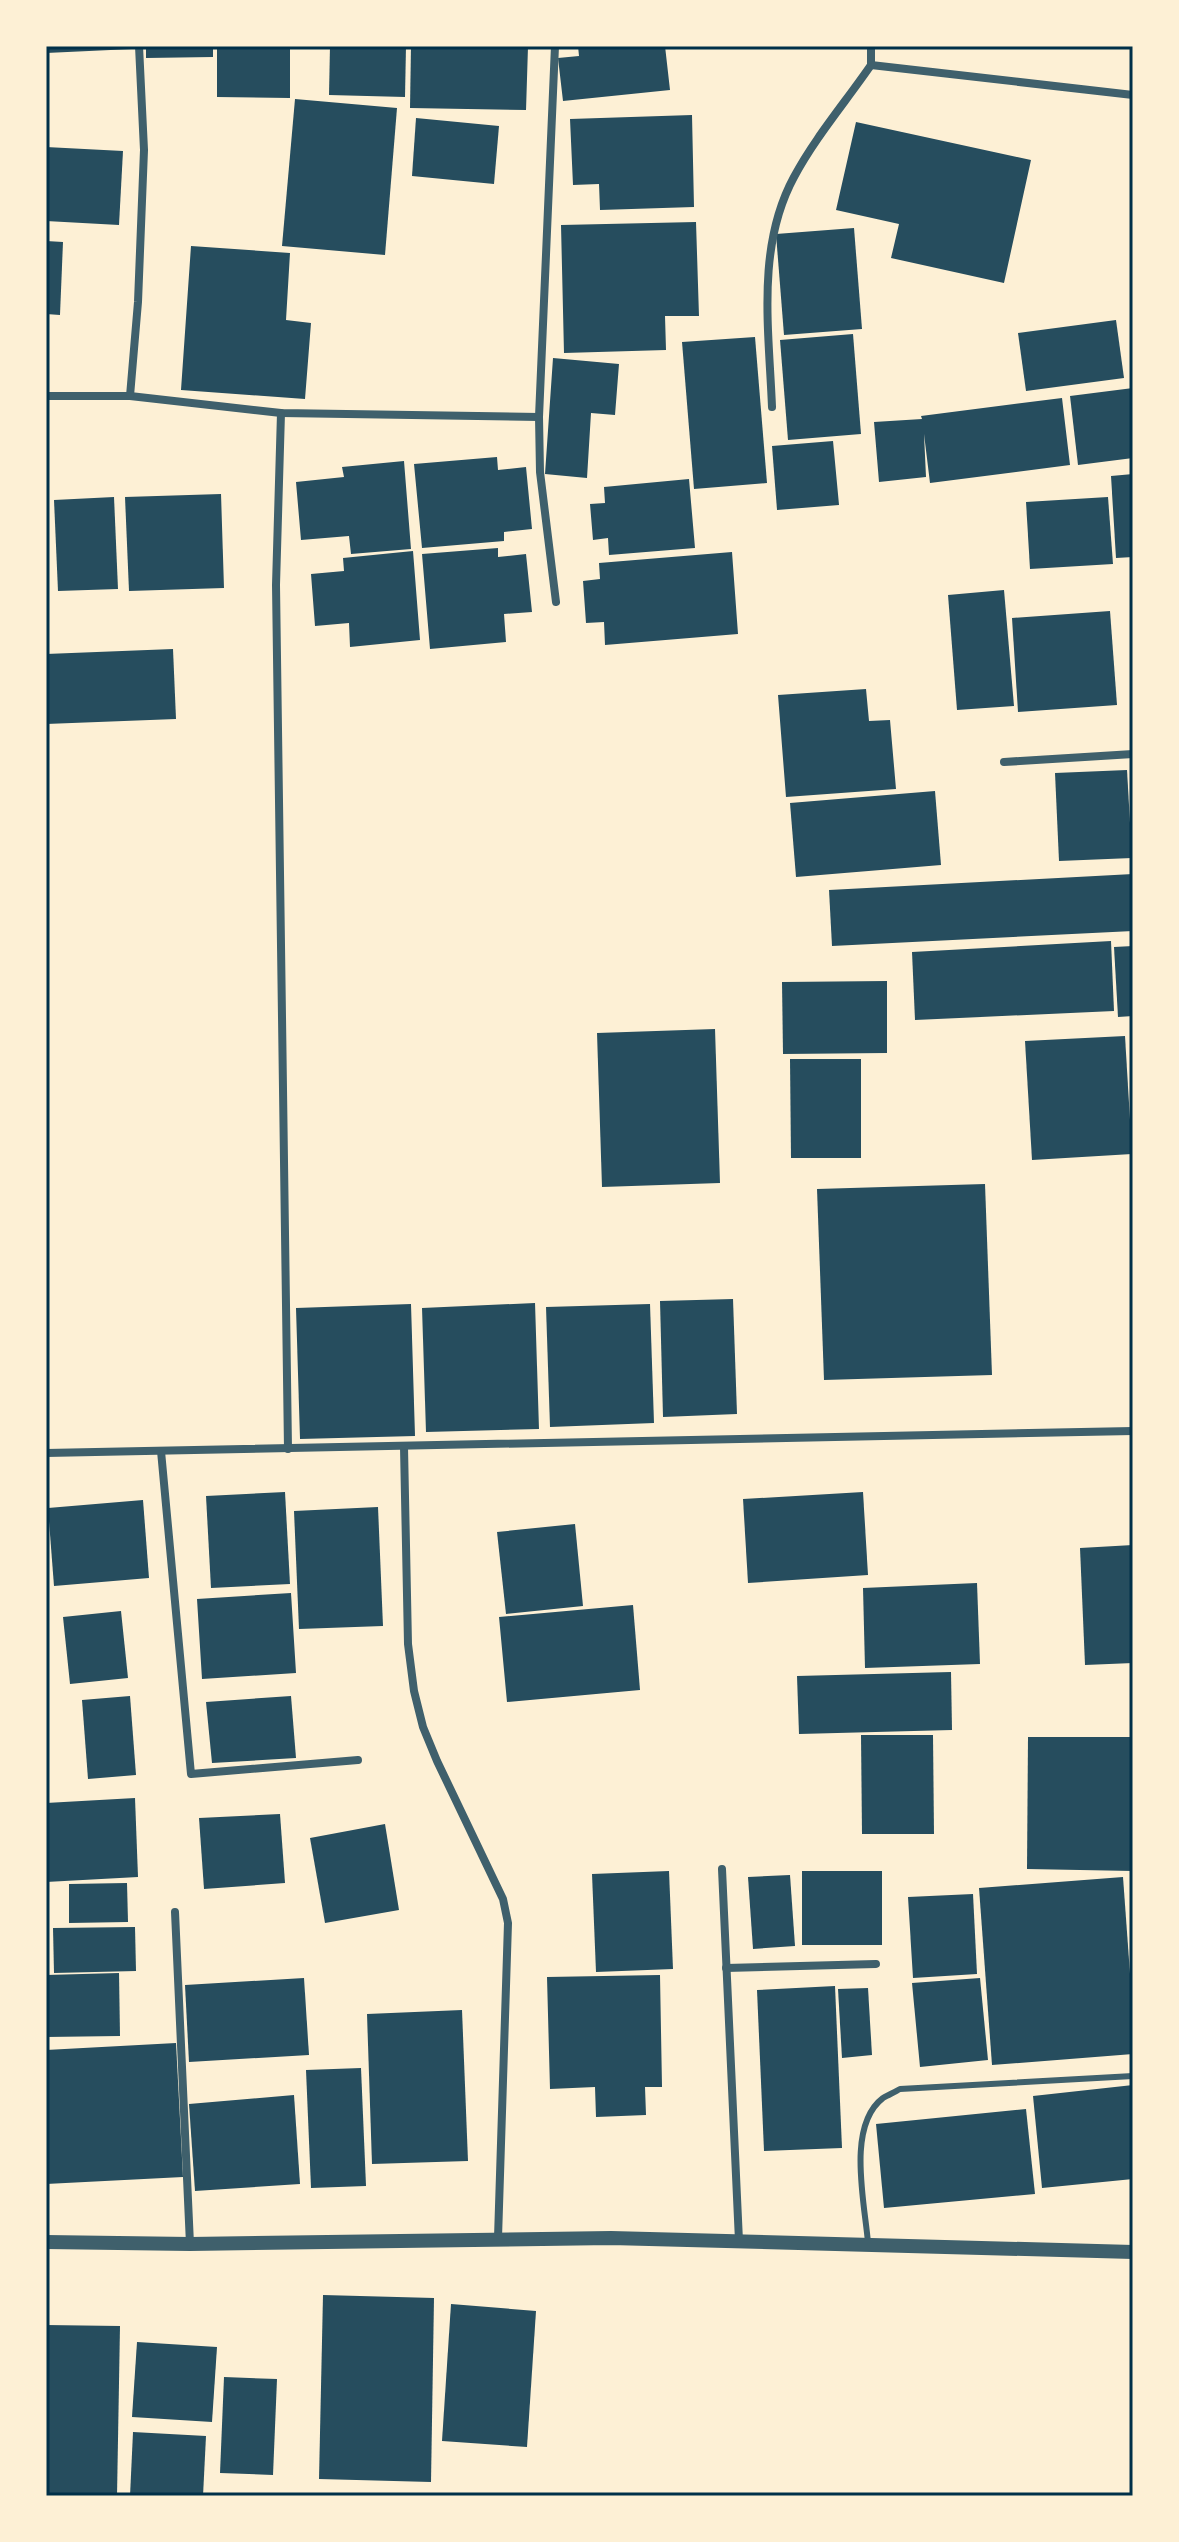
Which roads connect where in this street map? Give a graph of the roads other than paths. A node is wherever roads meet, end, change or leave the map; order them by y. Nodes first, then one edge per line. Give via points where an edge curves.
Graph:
1 (139, 46) edge
2 (555, 46) edge
3 (871, 46) edge
4 (871, 65) junction
5 (1133, 95) edge
6 (46, 396) edge
7 (130, 396) junction
8 (772, 407) dead end
9 (281, 413) junction
10 (539, 417) junction
11 (556, 602) dead end
12 (1133, 754) edge
13 (1004, 762) dead end
14 (1133, 1431) edge
15 (404, 1447) junction
16 (288, 1449) junction
17 (161, 1451) junction
18 (46, 1453) edge
19 (358, 1760) dead end
20 (722, 1869) dead end
21 (175, 1912) dead end
22 (876, 1964) dead end
23 (726, 1968) junction
24 (1133, 2076) edge
25 (498, 2238) junction
26 (739, 2241) junction
27 (46, 2242) edge
28 (190, 2244) junction
29 (868, 2245) junction
30 (1133, 2252) edge

1 - 7 street via 144,150
2 - 10 street
3 - 4 street
4 - 5 street
4 - 8 street via 794,177 777,219 767,273
6 - 7 street
7 - 9 street
9 - 10 street
9 - 16 street via 276,585
10 - 11 street via 540,472
12 - 13 street
14 - 15 street
15 - 16 street
15 - 25 street via 408,1644 414,1691 432,1750 503,1899 508,1923
16 - 17 street
17 - 18 street
17 - 19 street via 191,1774
20 - 23 street
21 - 28 street
22 - 23 street
23 - 26 street
24 - 29 lane via 900,2089 881,2100 859,2147
25 - 26 street
25 - 28 street
26 - 29 street
27 - 28 street
29 - 30 street

